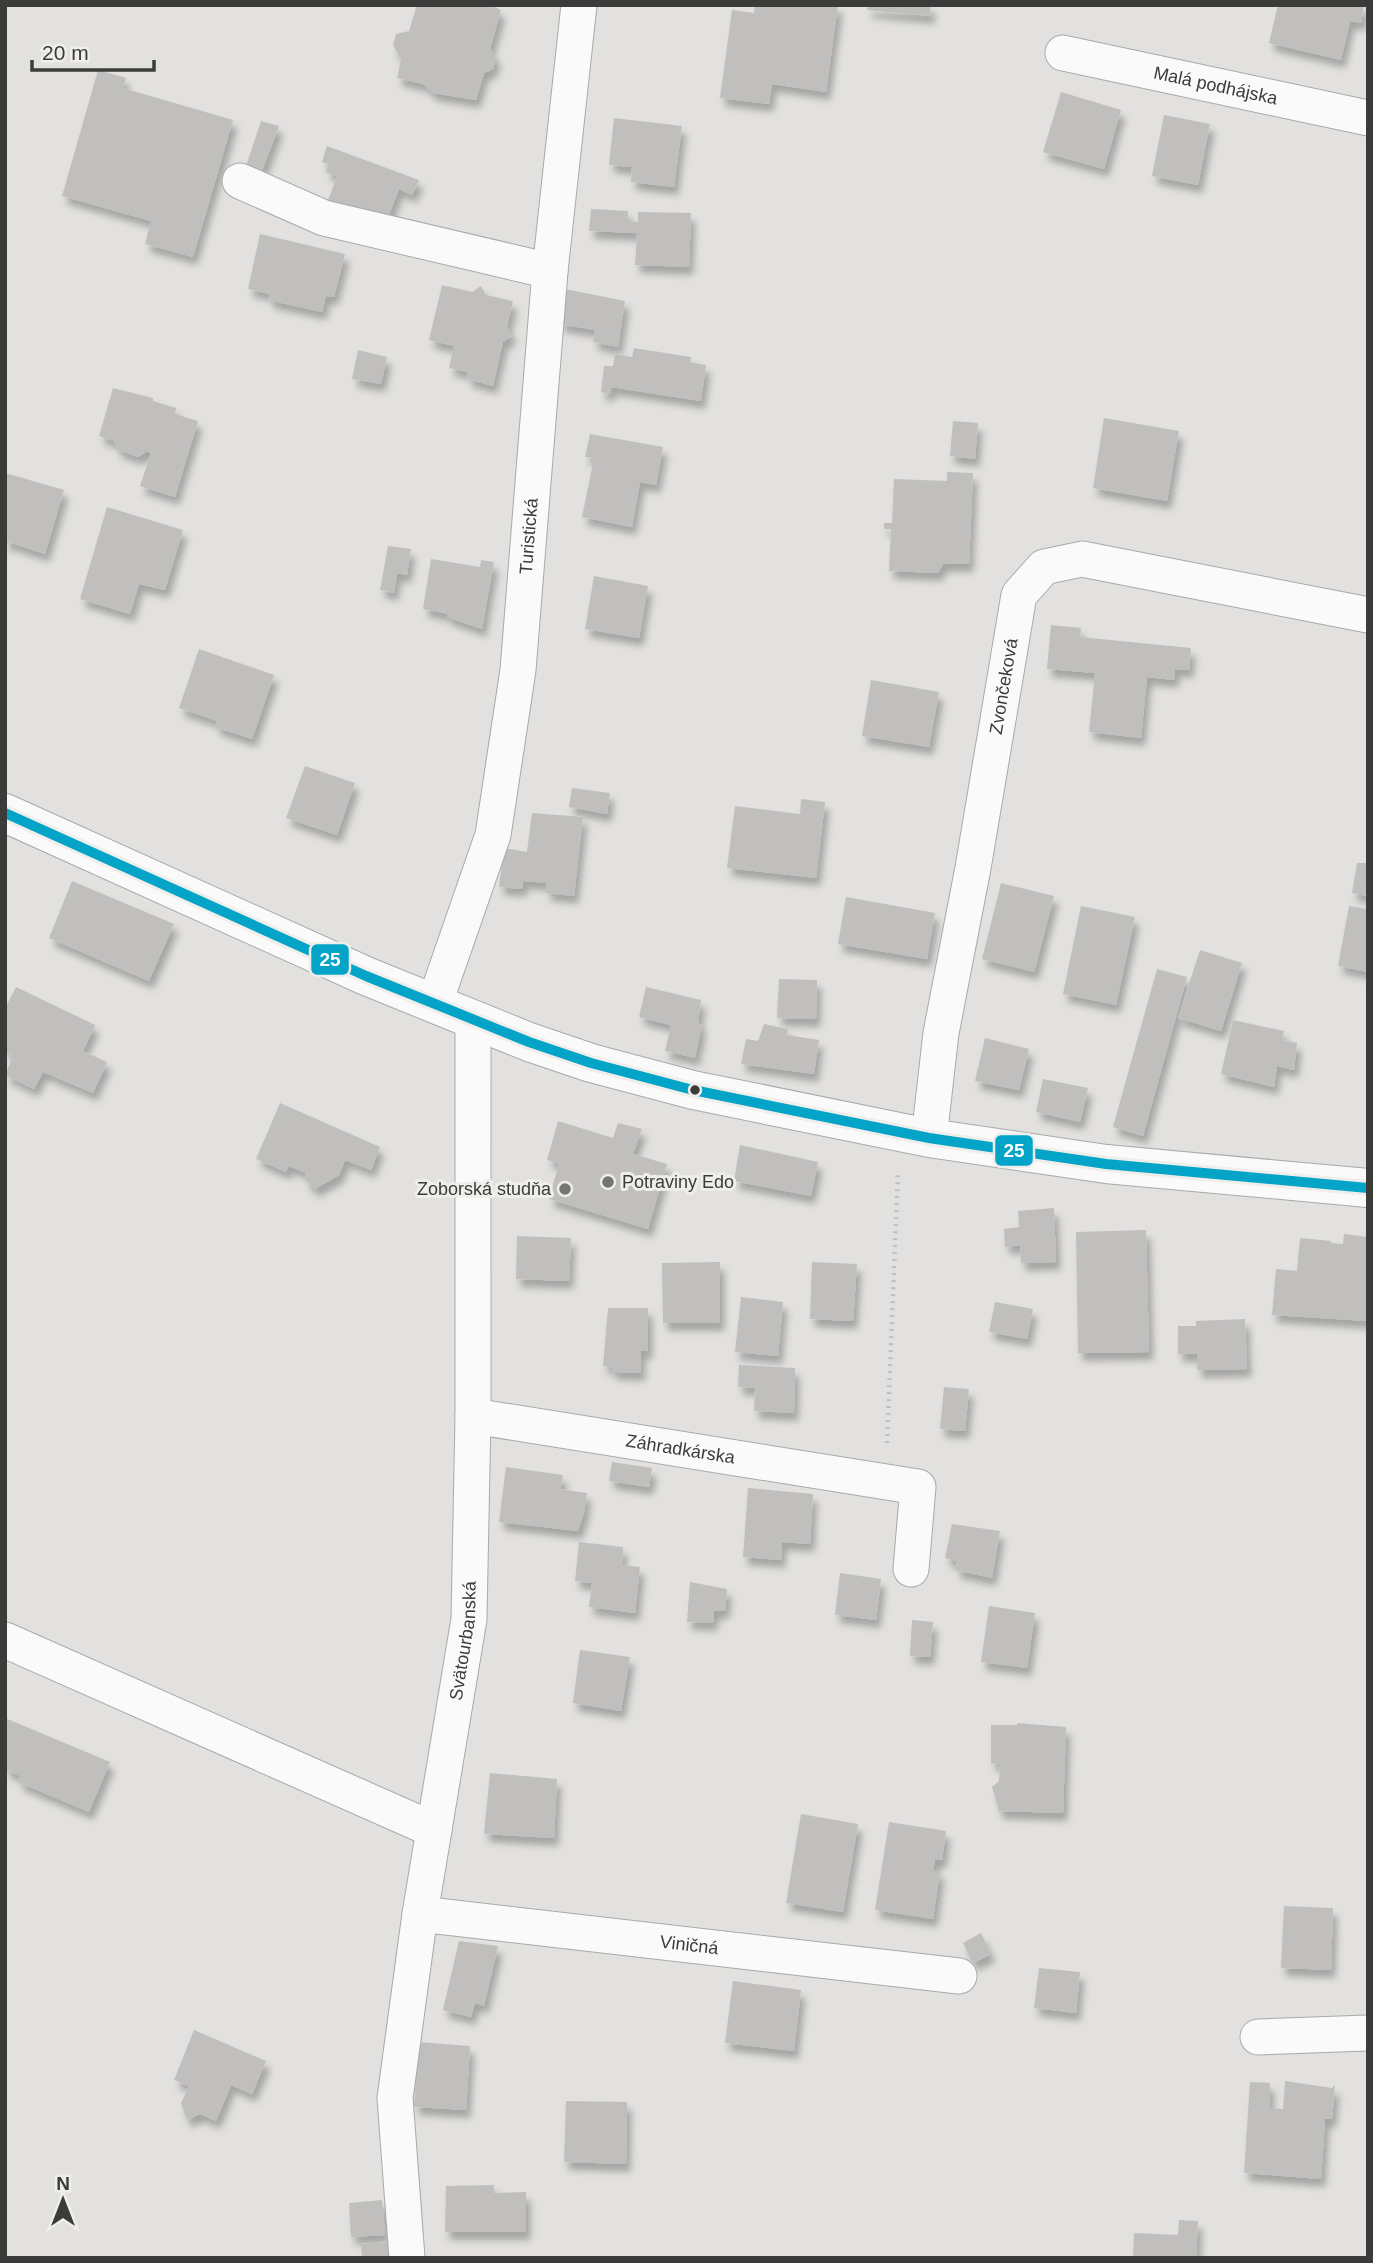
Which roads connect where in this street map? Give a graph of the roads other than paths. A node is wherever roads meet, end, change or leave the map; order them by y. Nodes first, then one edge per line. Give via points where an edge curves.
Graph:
1 (579, 5) edge
2 (1063, 53) dead end
3 (1368, 118) edge
4 (240, 181) dead end
5 (550, 271) junction
6 (1368, 615) edge
7 (5, 813) edge
8 (435, 1002) junction
9 (473, 1019) junction
10 (929, 1138) junction
11 (1368, 1188) edge
12 (474, 1416) junction
13 (911, 1569) dead end
14 (5, 1640) edge
15 (434, 1830) junction
16 (421, 1914) junction
17 (960, 1976) dead end
18 (1368, 2033) edge
19 (1258, 2037) dead end
20 (407, 2258) edge

1 - 5 street, Turistická
2 - 3 street, Malá podhájska
4 - 5 street via 324,218
5 - 8 street, Turistická via 518,670 493,835
6 - 10 street, Zvončeková via 1082,559 1044,567 1019,595 941,1033
7 - 8 street via 366,976
8 - 9 street
9 - 10 street via 592,1063 680,1086
9 - 12 street, Svätourbanská
10 - 11 street via 1106,1164
12 - 13 street, Záhradkárska via 918,1487
12 - 15 street, Svätourbanská via 469,1619
14 - 15 street
15 - 16 street, Svätourbanská
16 - 17 street, Viničná
16 - 20 street, Svätourbanská via 395,2098
18 - 19 street

